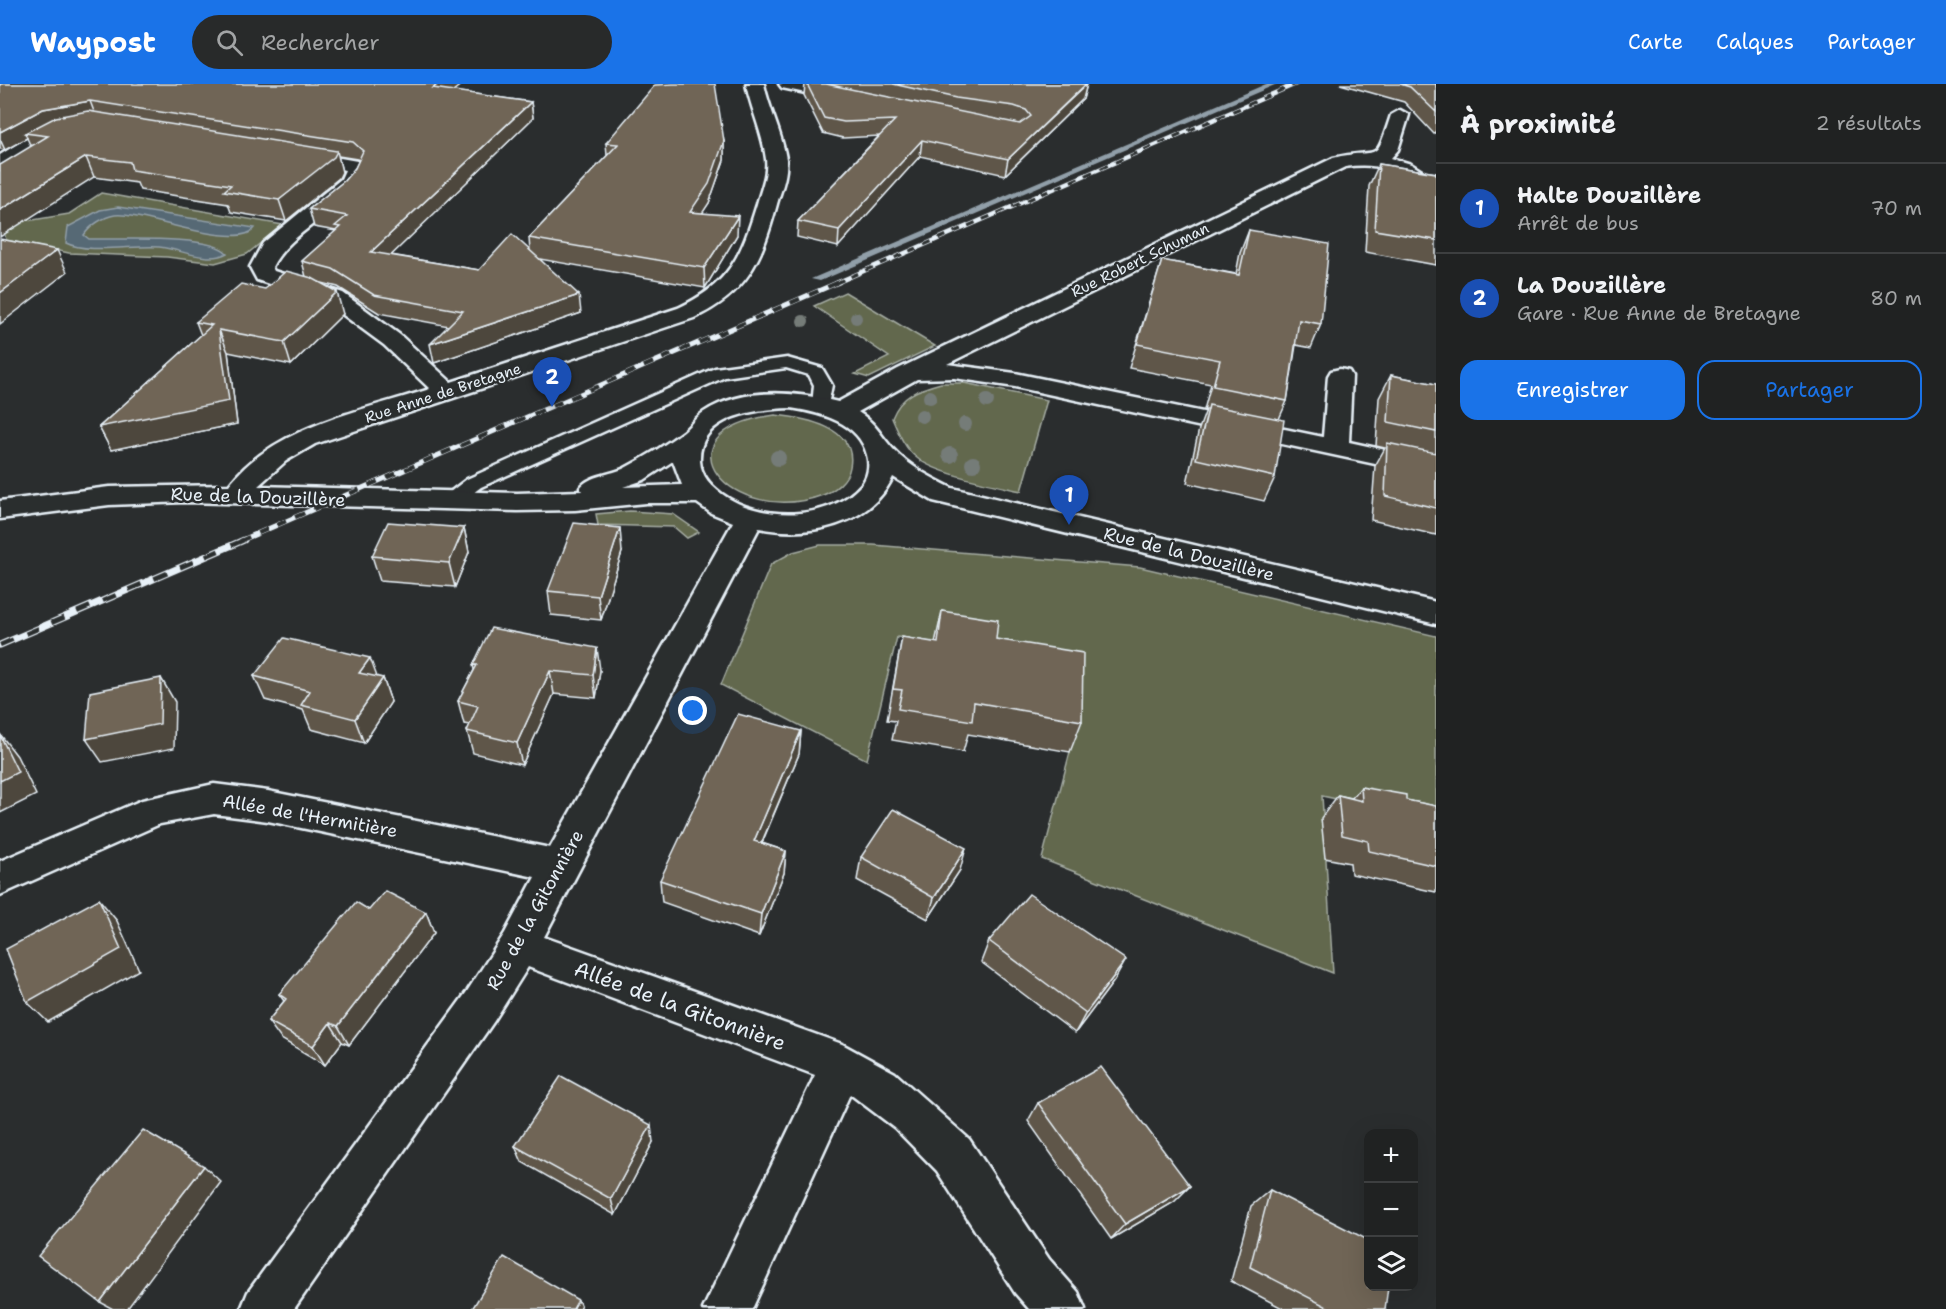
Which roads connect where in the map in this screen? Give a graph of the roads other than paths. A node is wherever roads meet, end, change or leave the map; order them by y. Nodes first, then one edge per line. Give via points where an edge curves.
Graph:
1 (755, 84) edge
2 (788, 84) edge
3 (870, 102) edge
4 (1400, 115) dead end
5 (87, 124) edge
6 (273, 152) edge
7 (1378, 160) junction
8 (0, 163) edge
9 (1436, 192) edge
10 (906, 374) junction
11 (1340, 376) dead end
12 (446, 391) junction
13 (830, 409) junction
14 (693, 436) junction
15 (1335, 448) junction
16 (881, 452) junction
17 (1436, 469) edge
18 (702, 494) junction
19 (236, 495) junction
20 (943, 495) junction
21 (447, 502) junction
22 (517, 502) junction
23 (853, 507) junction
24 (0, 510) edge
25 (750, 518) junction
26 (1436, 613) edge
27 (560, 866) junction
28 (0, 879) edge
29 (519, 946) junction
30 (842, 1065) junction
31 (265, 1309) edge
32 (727, 1309) edge
33 (1061, 1309) edge

1 - 12 street, Rue Anne de Bretagne via 777,168 753,252 724,292 687,313
2 - 3 street
4 - 7 street via 1389,150
5 - 8 street via 48,133
6 - 12 street via 342,162 355,168 356,173 271,248 261,267 265,274 335,297 392,340
7 - 9 street, Rue Robert Schuman via 1417,174
7 - 10 street, Rue Robert Schuman via 1340,162
10 - 13 street, Rue Robert Schuman
10 - 15 street, Rue Robert Schuman via 954,370 992,375
11 - 15 street
12 - 19 street, Rue Anne de Bretagne via 306,438 274,456
13 - 14 street via 791,400 761,402 732,408 709,420
13 - 16 street via 862,425 878,442
13 - 21 lane via 816,372 787,363 720,372 474,483
14 - 18 street via 685,456 688,475
14 - 22 street, Rue de la Douzillère via 617,481
15 - 17 street, Rue Robert Schuman
16 - 20 street, Rue de la Douzillère via 910,478
16 - 23 street via 884,461 880,481
18 - 22 street, Rue de la Douzillère
18 - 25 street via 723,508
19 - 21 street, Rue de la Douzillère
19 - 24 street, Rue de la Douzillère via 109,496
20 - 23 street, Rue de la Douzillère via 902,497
20 - 26 street, Rue de la Douzillère
21 - 22 street, Rue de la Douzillère
23 - 25 street via 814,521
25 - 27 street, Rue de la Gitonnière
27 - 28 street, Allée de l'Hermitière via 268,806 214,799 155,810
27 - 29 street, Rue de la Gitonnière
29 - 30 street, Allée de la Gitonnière
29 - 31 street, Rue de la Gitonnière via 480,1007
30 - 32 street
30 - 33 street, Allée de la Gitonnière via 880,1088 953,1155 1032,1276

